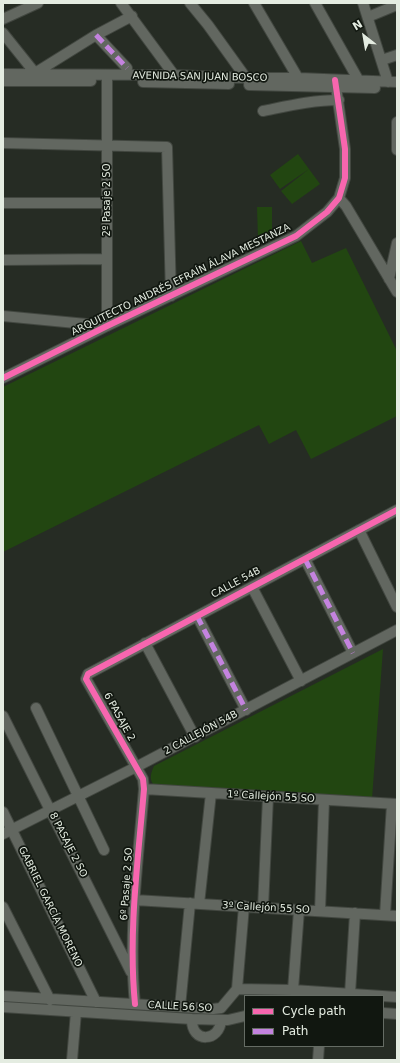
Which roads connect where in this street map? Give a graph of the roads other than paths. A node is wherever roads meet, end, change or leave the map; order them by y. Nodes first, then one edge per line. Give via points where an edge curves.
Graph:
1 (38, 3) edge
2 (121, 3) edge
3 (190, 3) edge
4 (254, 3) edge
5 (315, 3) edge
6 (363, 3) edge
7 (397, 5) edge
8 (132, 16) junction
9 (368, 18) junction
10 (3, 19) edge
11 (3, 33) edge
12 (96, 35) junction
13 (397, 55) edge
14 (382, 60) junction
15 (128, 68) dead end
16 (3, 74) edge
17 (34, 77) junction
18 (107, 78) junction
19 (177, 79) junction
20 (3, 81) edge
21 (358, 81) junction
22 (249, 82) junction
23 (301, 82) junction
24 (393, 82) edge
25 (336, 84) junction
26 (397, 88) edge
27 (339, 100) junction
28 (263, 111) dead end
29 (397, 122) edge
30 (3, 143) edge
31 (107, 146) junction
32 (397, 150) edge
33 (339, 198) junction
34 (3, 203) edge
35 (107, 203) junction
36 (397, 242) edge
37 (107, 258) junction
38 (3, 260) edge
39 (390, 279) junction
40 (397, 292) edge
41 (171, 296) junction
42 (3, 316) edge
43 (107, 326) junction
44 (3, 378) edge
45 (397, 510) edge
46 (358, 530) junction
47 (305, 559) junction
48 (252, 587) junction
49 (397, 607) edge
50 (197, 616) junction
51 (397, 630) edge
52 (145, 643) junction
53 (353, 653) junction
54 (87, 677) joint
55 (301, 681) junction
56 (36, 708) dead end
57 (246, 710) junction
58 (3, 716) edge
59 (195, 736) junction
60 (136, 768) junction
61 (144, 789) junction
62 (210, 793) junction
63 (79, 797) junction
64 (268, 797) junction
65 (324, 800) junction
66 (394, 804) edge
67 (51, 811) junction
68 (3, 812) edge
69 (8, 832) edge
70 (104, 850) dead end
71 (135, 900) junction
72 (194, 903) junction
73 (244, 906) junction
74 (3, 907) edge
75 (263, 908) junction
76 (300, 910) junction
77 (320, 911) junction
78 (356, 913) junction
79 (385, 915) junction
80 (397, 916) edge
81 (132, 974) junction
82 (237, 989) junction
83 (293, 990) junction
84 (350, 994) junction
85 (374, 995) edge
86 (384, 995) edge
87 (3, 996) edge
88 (397, 996) edge
89 (50, 1000) junction
90 (96, 1002) junction
91 (135, 1004) junction
92 (3, 1007) edge
93 (180, 1007) junction
94 (76, 1012) junction
95 (384, 1013) edge
96 (397, 1014) edge
97 (244, 1016) edge
98 (192, 1019) junction
99 (222, 1020) junction
100 (319, 1047) edge
101 (72, 1060) edge
102 (318, 1060) edge

1 - 10 street
2 - 8 street
3 - 22 street
4 - 23 street
5 - 21 street
6 - 9 street
7 - 9 street
8 - 12 street
8 - 19 street
9 - 14 street
11 - 17 street
12 - 15 street
12 - 17 street
13 - 14 street
14 - 24 street
16 - 17 street, AVENIDA SAN JUAN BOSCO
17 - 18 street, AVENIDA SAN JUAN BOSCO
17 - 20 street, AVENIDA SAN JUAN BOSCO
18 - 19 street, AVENIDA SAN JUAN BOSCO
18 - 31 street, 2º Pasaje 2 SO
19 - 22 street, AVENIDA SAN JUAN BOSCO
21 - 24 street, AVENIDA SAN JUAN BOSCO
21 - 25 street, AVENIDA SAN JUAN BOSCO
22 - 23 street, AVENIDA SAN JUAN BOSCO
23 - 25 street, AVENIDA SAN JUAN BOSCO
25 - 26 street, AVENIDA SAN JUAN BOSCO
25 - 27 street, ARQUITECTO ANDRÉS EFRAÍN ÁLAVA MESTANZA
27 - 28 street
27 - 33 street, ARQUITECTO ANDRÉS EFRAÍN ÁLAVA MESTANZA via 345,149 345,178
29 - 32 street
30 - 31 street
31 - 35 street, 2º Pasaje 2 SO
31 - 41 street via 167,147
33 - 39 street
33 - 41 street, ARQUITECTO ANDRÉS EFRAÍN ÁLAVA MESTANZA via 327,212 296,236
34 - 35 street
35 - 37 street, 2º Pasaje 2 SO
36 - 39 street
37 - 38 street
37 - 43 street, 2º Pasaje 2 SO
39 - 40 street
41 - 43 street, ARQUITECTO ANDRÉS EFRAÍN ÁLAVA MESTANZA
42 - 43 street
43 - 44 street, ARQUITECTO ANDRÉS EFRAÍN ÁLAVA MESTANZA
45 - 46 street, CALLE 54B
46 - 47 street, CALLE 54B
46 - 49 street
47 - 48 street, CALLE 54B
47 - 53 street
48 - 50 street, CALLE 54B
48 - 55 street
50 - 52 street, CALLE 54B
50 - 57 street
51 - 53 street, 2 CALLEJÓN 54B
52 - 54 street, CALLE 54B via 88,674
52 - 59 street
53 - 55 street, 2 CALLEJÓN 54B
54 - 60 street, 6 PASAJE 2
55 - 57 street, 2 CALLEJÓN 54B
56 - 63 street
57 - 59 street, 2 CALLEJÓN 54B
58 - 67 street, 8 PASAJE 2 SO
59 - 60 street, 2 CALLEJÓN 54B
60 - 61 street, 6º Pasaje 2 SO via 143,779
60 - 63 street, 2 CALLEJÓN 54B
61 - 62 street, 1º Callejón 55 SO
61 - 71 street, 6º Pasaje 2 SO
62 - 64 street, 1º Callejón 55 SO
62 - 72 street
63 - 67 street, 2 CALLEJÓN 54B
63 - 70 street
64 - 65 street, 1º Callejón 55 SO
64 - 75 street
65 - 66 street, 1º Callejón 55 SO
65 - 77 street
66 - 79 street
67 - 69 street, 2 CALLEJÓN 54B
67 - 81 street, 8 PASAJE 2 SO
68 - 69 street, GABRIEL GARCÍA MORENO
69 - 90 street, GABRIEL GARCÍA MORENO
71 - 72 street, 3º Callejón 55 SO
71 - 81 street, 6º Pasaje 2 SO
72 - 73 street, 3º Callejón 55 SO
72 - 93 street
73 - 75 street, 3º Callejón 55 SO
73 - 82 street
74 - 89 street
75 - 76 street, 3º Callejón 55 SO
76 - 77 street, 3º Callejón 55 SO
76 - 83 street
77 - 78 street, 3º Callejón 55 SO
78 - 79 street, 3º Callejón 55 SO
78 - 84 street
79 - 80 street, 3º Callejón 55 SO
81 - 91 street, 6º Pasaje 2 SO
82 - 83 street
82 - 93 street, CALLE 56 SO via 221,1008
83 - 84 street
84 - 85 street
86 - 88 street
87 - 89 street, CALLE 56 SO
89 - 90 street, CALLE 56 SO
90 - 91 street, CALLE 56 SO
91 - 93 street, CALLE 56 SO
92 - 94 street
94 - 98 street
94 - 101 street
95 - 96 street
97 - 99 street
98 - 99 street
98 - 99 street via 193,1031 205,1037 218,1032
100 - 102 street

